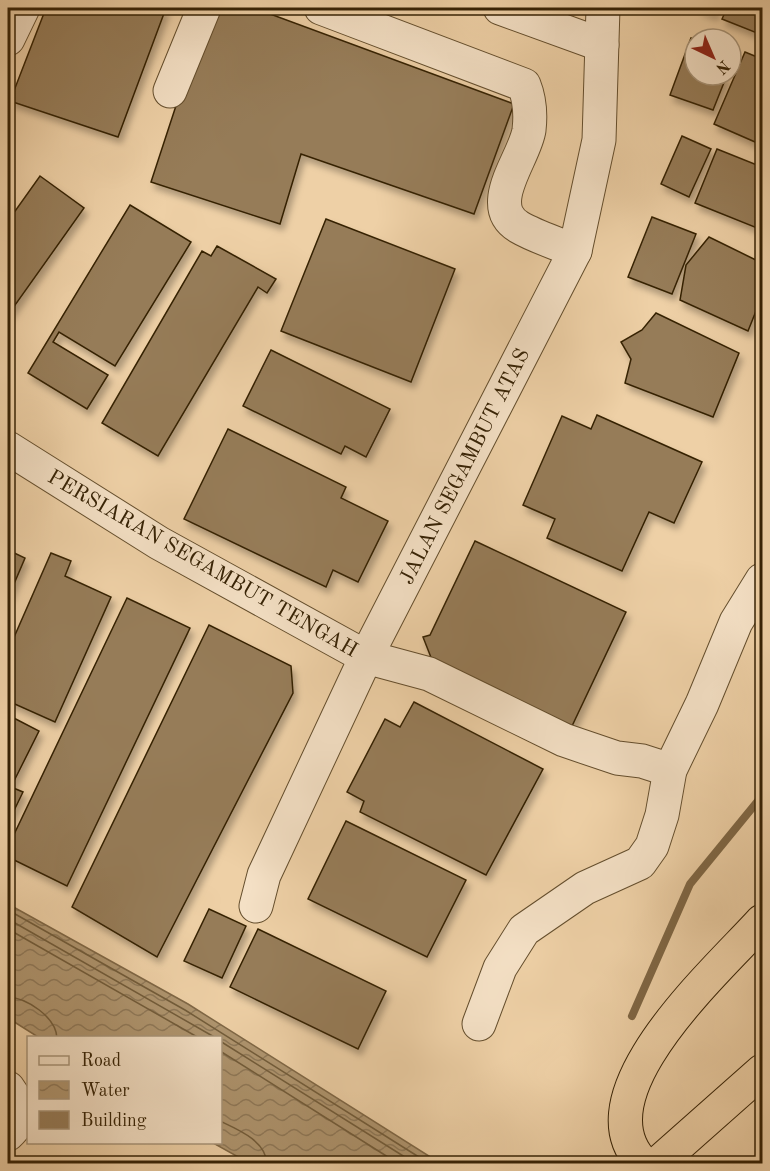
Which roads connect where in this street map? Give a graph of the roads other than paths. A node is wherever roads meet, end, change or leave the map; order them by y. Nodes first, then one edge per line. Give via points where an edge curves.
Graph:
1 (23, 8) edge
2 (204, 8) edge
3 (321, 8) edge
4 (501, 8) edge
5 (603, 8) edge
6 (382, 18) edge
7 (8, 39) edge
8 (602, 45) junction
9 (170, 91) dead end
10 (575, 251) junction
11 (8, 448) edge
12 (762, 580) edge
13 (366, 657) junction
14 (670, 770) junction
15 (256, 906) dead end
16 (762, 921) edge
17 (479, 1024) dead end
18 (762, 1071) edge
19 (8, 1088) edge
20 (8, 1134) edge
21 (642, 1161) edge

1 - 7 street
2 - 9 street
3 - 6 street
4 - 8 street
5 - 8 street, JALAN SEGAMBUT ATAS
6 - 10 street via 524,85 531,102 529,132 504,195 507,213 518,226
8 - 10 street, JALAN SEGAMBUT ATAS via 599,140
10 - 13 street, JALAN SEGAMBUT ATAS
11 - 13 street, PERSIARAN SEGAMBUT TENGAH via 159,543
12 - 14 street via 736,622
13 - 14 street, PERSIARAN SEGAMBUT TENGAH via 429,674 564,740 616,758
13 - 15 street, JALAN SEGAMBUT ATAS via 264,875
14 - 17 street via 662,815 652,846 640,863 585,888 524,930 500,968
16 - 21 highway via 666,1028 639,1066 631,1085 626,1117
18 - 21 highway
19 - 20 street via 20,1118

